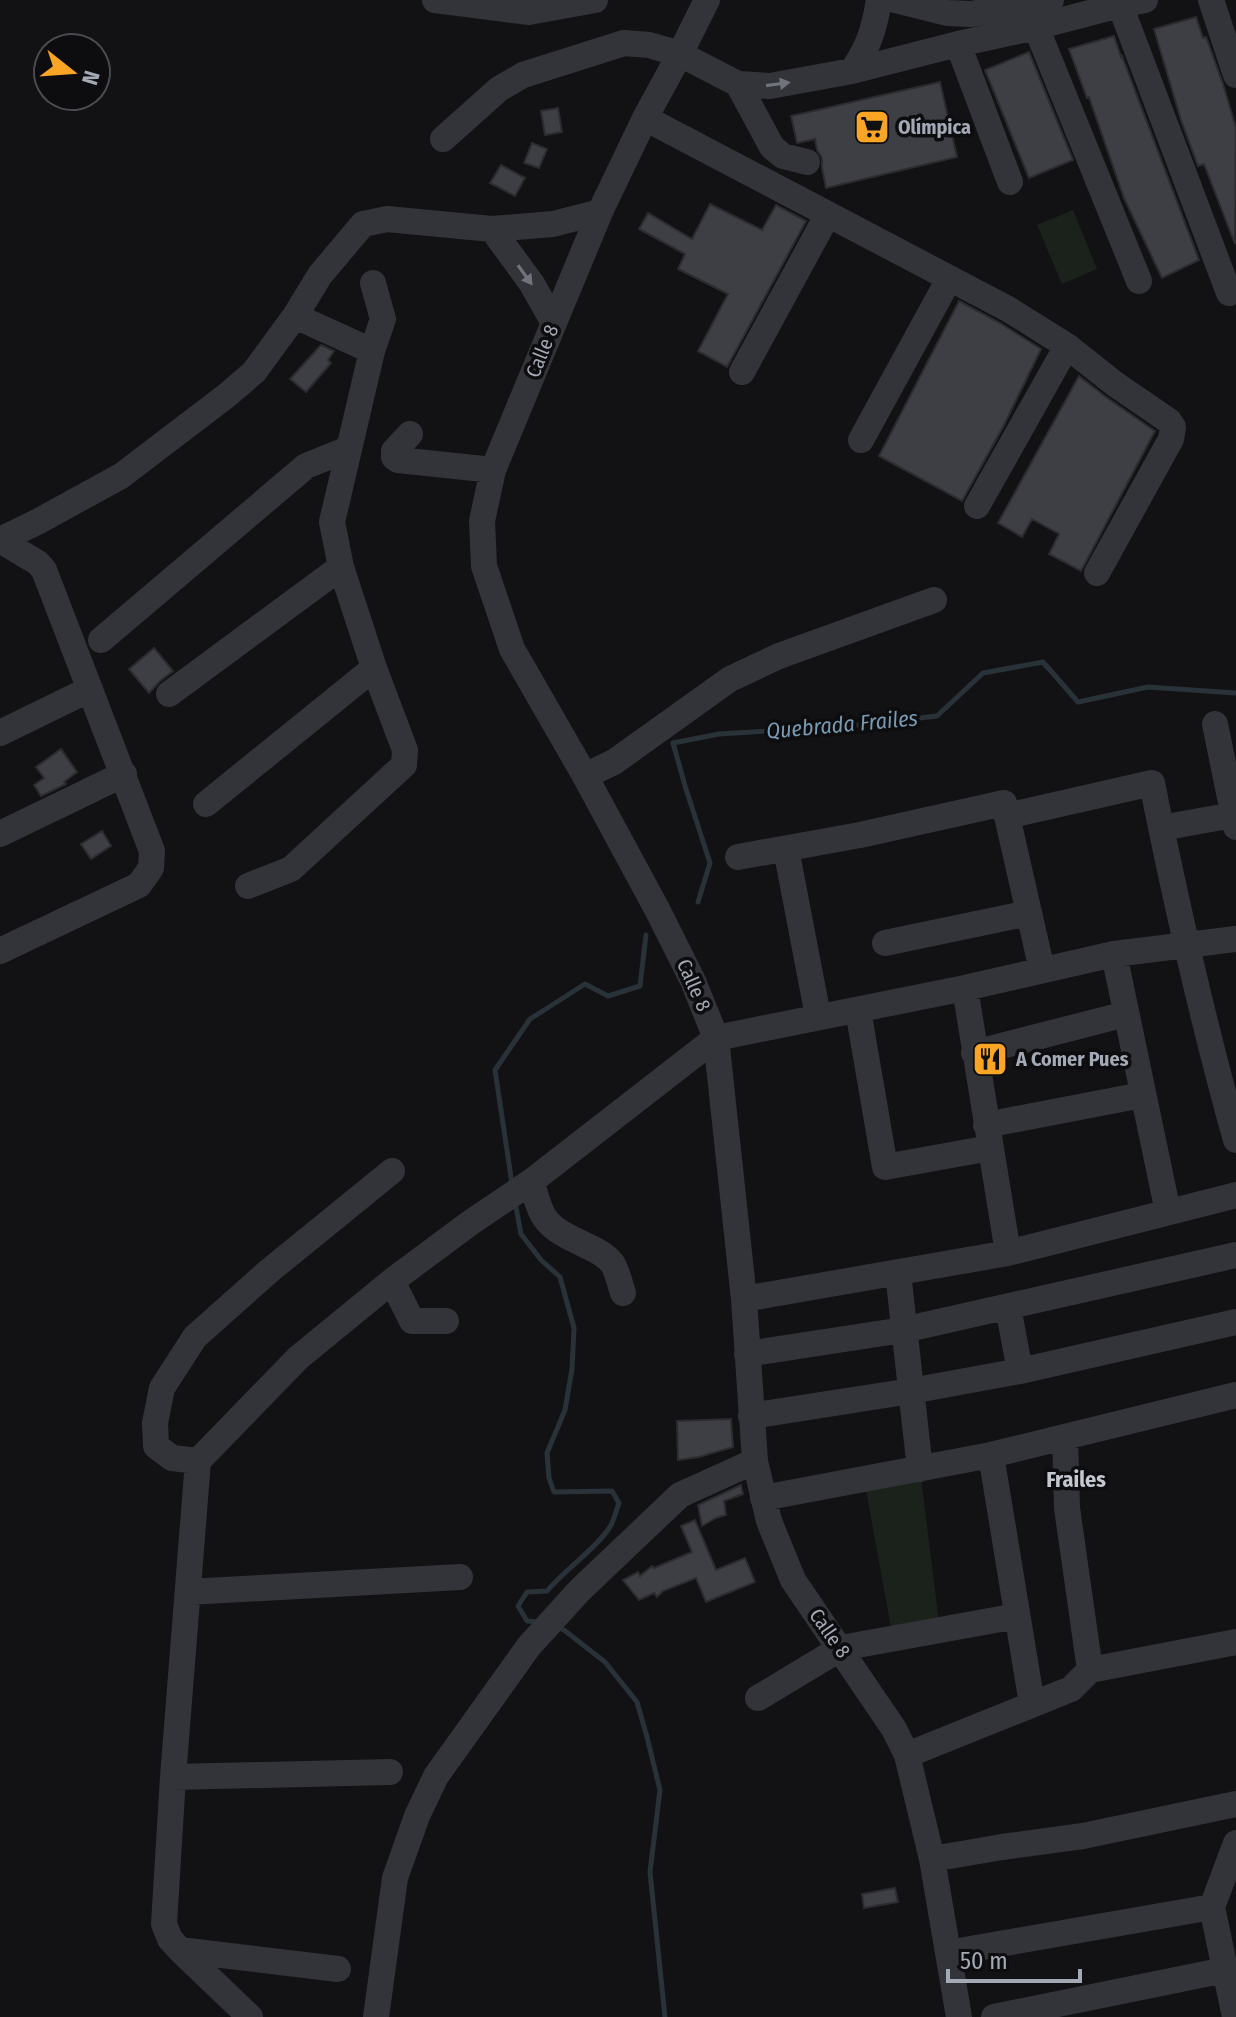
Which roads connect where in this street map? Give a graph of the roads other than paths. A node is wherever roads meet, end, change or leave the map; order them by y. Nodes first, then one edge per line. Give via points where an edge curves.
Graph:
1 (435, 0) edge
2 (595, 0) edge
3 (707, 0) edge
4 (879, 0) edge
5 (895, 0) edge
6 (1051, 0) edge
7 (1211, 0) edge
8 (1133, 2) edge
9 (968, 7) edge
10 (1036, 27) junction
11 (958, 44) junction
12 (680, 54) junction
13 (852, 71) junction
14 (1236, 75) edge
15 (738, 84) junction
16 (645, 118) junction
17 (443, 139) dead end
18 (807, 162) dead end
19 (1010, 182) dead end
20 (600, 212) junction
21 (828, 214) junction
22 (492, 229) junction
23 (949, 279) junction
24 (1139, 281) dead end
25 (373, 283) dead end
26 (1229, 293) dead end
27 (295, 316) junction
28 (554, 323) junction
29 (1067, 346) junction
30 (372, 351) junction
31 (742, 372) dead end
32 (410, 434) dead end
33 (861, 440) dead end
34 (348, 449) junction
35 (493, 470) junction
36 (977, 506) dead end
37 (0, 540) edge
38 (341, 567) junction
39 (1097, 573) dead end
40 (934, 600) dead end
41 (101, 640) dead end
42 (374, 668) junction
43 (90, 689) junction
44 (169, 694) dead end
45 (1215, 724) dead end
46 (0, 733) edge
47 (124, 774) junction
48 (585, 776) junction
49 (206, 804) dead end
50 (1007, 816) junction
51 (1235, 821) edge
52 (1161, 828) junction
53 (0, 834) edge
54 (786, 849) junction
55 (738, 857) dead end
56 (248, 886) dead end
57 (1029, 913) junction
58 (1236, 939) edge
59 (885, 943) dead end
60 (1186, 944) junction
61 (0, 951) edge
62 (1114, 954) junction
63 (1042, 970) junction
64 (965, 988) junction
65 (858, 1010) junction
66 (1126, 1014) junction
67 (818, 1016) junction
68 (716, 1038) junction
69 (974, 1053) junction
70 (1142, 1095) junction
71 (988, 1136) junction
72 (1236, 1140) edge
73 (392, 1171) dead end
74 (527, 1184) junction
75 (1236, 1195) edge
76 (1168, 1212) junction
77 (1008, 1253) junction
78 (1236, 1255) edge
79 (898, 1273) junction
80 (392, 1281) junction
81 (623, 1293) dead end
82 (744, 1299) junction
83 (1008, 1307) junction
84 (446, 1321) dead end
85 (1236, 1322) edge
86 (903, 1330) junction
87 (747, 1354) junction
88 (1020, 1371) junction
89 (911, 1391) junction
90 (1236, 1395) edge
91 (751, 1416) junction
92 (1065, 1437) junction
93 (991, 1455) junction
94 (198, 1461) junction
95 (755, 1461) junction
96 (920, 1469) junction
97 (763, 1498) junction
98 (460, 1577) dead end
99 (188, 1592) junction
100 (1017, 1616) junction
101 (1236, 1642) edge
102 (841, 1648) junction
103 (1090, 1670) junction
104 (758, 1698) dead end
105 (1032, 1704) junction
106 (907, 1755) junction
107 (390, 1772) dead end
108 (173, 1777) junction
109 (1236, 1804) edge
110 (1236, 1843) edge
111 (932, 1859) junction
112 (1212, 1907) junction
113 (180, 1950) junction
114 (948, 1953) junction
115 (338, 1969) dead end
116 (1225, 1970) junction
117 (250, 2017) edge
118 (376, 2017) edge
119 (959, 2017) edge
120 (994, 2017) edge
121 (1235, 2017) edge

1 - 2 street via 529,12
3 - 12 street, Calle 8
4 - 13 street via 866,50
5 - 9 street via 947,13
6 - 9 street
7 - 14 street
8 - 10 street
8 - 26 street
10 - 11 street
10 - 24 street
11 - 13 street
11 - 19 street
12 - 15 street
12 - 16 street, Calle 8
12 - 17 street via 624,43 523,75 499,89
15 -> 13 street via 770,86
15 - 18 street via 772,147
16 - 20 street, Calle 8
16 - 21 street
20 - 22 street via 553,224
20 - 28 street, Calle 8
21 - 23 street
21 - 31 street
22 - 27 street via 387,219 363,224 320,275
22 -> 28 street
23 - 29 street
23 - 33 street
25 - 30 street via 383,319
27 - 30 street
27 - 37 street via 254,372 121,476
28 - 35 street, Calle 8
29 - 36 street
29 - 39 street via 1173,427
30 - 34 street
32 - 35 street via 394,451 398,460
34 - 38 street via 332,522
34 - 41 street via 306,466
35 - 48 street, Calle 8 via 482,521 484,566 512,649
37 - 43 street via 44,570
38 - 42 street
38 - 44 street
40 - 48 street via 730,679 614,762
42 - 49 street
42 - 56 street via 405,750 404,765 291,869
43 - 46 street
43 - 47 street
45 - 51 street
47 - 53 street
47 - 61 street via 152,851 151,868 139,885
48 - 68 street, Calle 8 via 658,911
50 - 52 street via 1152,783
50 - 54 street via 1004,803
50 - 57 street
51 - 52 street
52 - 60 street
54 - 55 street
54 - 67 street
57 - 59 street
57 - 63 street
58 - 60 street
60 - 62 street
60 - 72 street
62 - 63 street
62 - 66 street
63 - 64 street
64 - 65 street
64 - 69 street
65 - 67 street
65 - 71 street via 885,1167
66 - 69 street
66 - 70 street
67 - 68 street
68 - 74 street
68 - 82 street, Calle 8
69 - 71 street
70 - 71 street
70 - 76 street
71 - 77 street
73 - 94 street via 195,1337 162,1388 155,1423 156,1446 172,1458
74 - 80 street
74 - 81 street via 545,1221 612,1263
75 - 76 street
76 - 77 street
77 - 79 street
78 - 83 street
79 - 82 street
79 - 86 street
80 - 84 street via 402,1322
80 - 94 street via 298,1358
82 - 87 street, Calle 8
83 - 86 street
83 - 88 street
85 - 88 street
86 - 87 street
86 - 89 street
87 - 91 street, Calle 8
88 - 89 street
89 - 91 street
89 - 96 street
90 - 92 street
91 - 95 street, Calle 8
92 - 93 street
92 - 103 street via 1067,1508
93 - 96 street
93 - 100 street
94 - 99 street
95 - 97 street, Calle 8
95 - 118 street via 680,1495 580,1590 529,1646 436,1776 395,1878
96 - 97 street
97 - 102 street, Calle 8 via 793,1580
98 - 99 street
99 - 108 street
100 - 102 street
100 - 105 street
101 - 103 street
102 - 104 street
102 - 106 street, Calle 8
103 - 105 street via 1071,1689
105 - 106 street
106 - 111 street, Calle 8
107 - 108 street
108 - 113 street via 164,1924
109 - 111 street via 1083,1836
110 - 112 street
111 - 114 street, Calle 8
112 - 114 street
112 - 116 street
113 - 115 street
113 - 117 street
114 - 119 street, Calle 8
116 - 120 street
116 - 121 street

